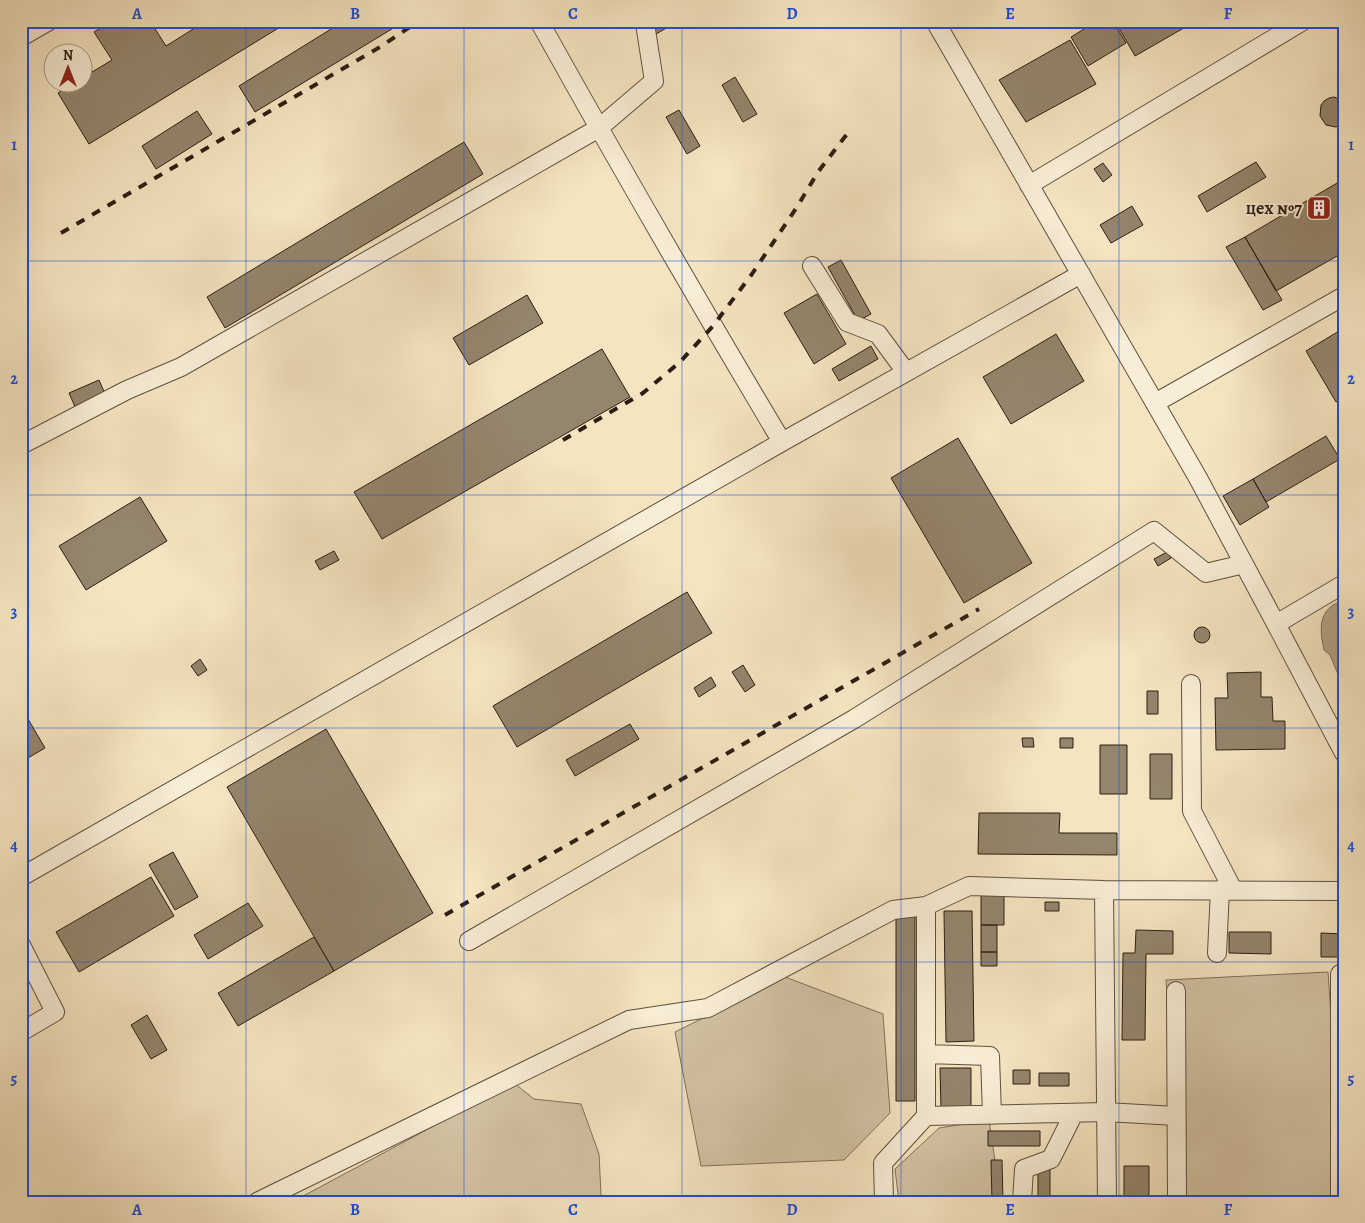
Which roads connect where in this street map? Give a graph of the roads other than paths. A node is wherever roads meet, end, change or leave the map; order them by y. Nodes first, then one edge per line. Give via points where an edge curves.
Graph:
1 (49, 21) edge
2 (539, 21) edge
3 (935, 21) edge
4 (1303, 21) edge
5 (646, 30) dead end
6 (21, 37) edge
7 (599, 128) junction
8 (1029, 184) junction
9 (812, 266) dead end
10 (1080, 274) junction
11 (1344, 296) edge
12 (906, 372) junction
13 (1155, 404) junction
14 (782, 442) junction
15 (21, 445) edge
16 (1244, 564) junction
17 (1344, 584) edge
18 (1276, 624) junction
19 (1191, 684) dead end
20 (1344, 752) edge
21 (21, 877) edge
22 (1104, 890) junction
23 (1226, 890) junction
24 (1344, 891) edge
25 (926, 906) junction
26 (469, 941) dead end
27 (21, 945) edge
28 (1217, 954) dead end
29 (1340, 974) dead end
30 (1176, 991) dead end
31 (21, 1032) edge
32 (926, 1054) junction
33 (1342, 1104) edge
34 (1106, 1112) junction
35 (1074, 1113) junction
36 (992, 1115) junction
37 (926, 1116) junction
38 (1176, 1116) junction
39 (256, 1202) edge
40 (884, 1202) edge
41 (1022, 1202) edge
42 (1107, 1202) edge
43 (1177, 1202) edge
44 (1340, 1202) edge

1 - 6 street
2 - 7 street
3 - 8 street
4 - 8 street
5 - 7 street via 654,81
7 - 14 street
7 - 15 street via 181,367 127,390
8 - 10 street
9 - 12 street via 847,322 878,334
10 - 12 street
10 - 13 street
11 - 13 street
12 - 14 street
13 - 16 street
14 - 21 street
16 - 18 street
16 - 26 street via 1206,573 1154,531 854,718
17 - 18 street
18 - 20 street
19 - 23 street via 1192,811
22 - 23 street
22 - 25 street via 969,886
22 - 34 street
23 - 24 street
23 - 28 street
25 - 32 street
25 - 39 street via 893,910 708,1008 629,1020
27 - 31 street via 55,1012
29 - 33 street
30 - 38 street
32 - 36 street via 990,1056
32 - 37 street
33 - 44 street
34 - 35 street
34 - 38 street
34 - 42 street
35 - 36 street
35 - 41 street via 1051,1158 1024,1169
36 - 37 street
37 - 40 street via 883,1163
38 - 43 street

